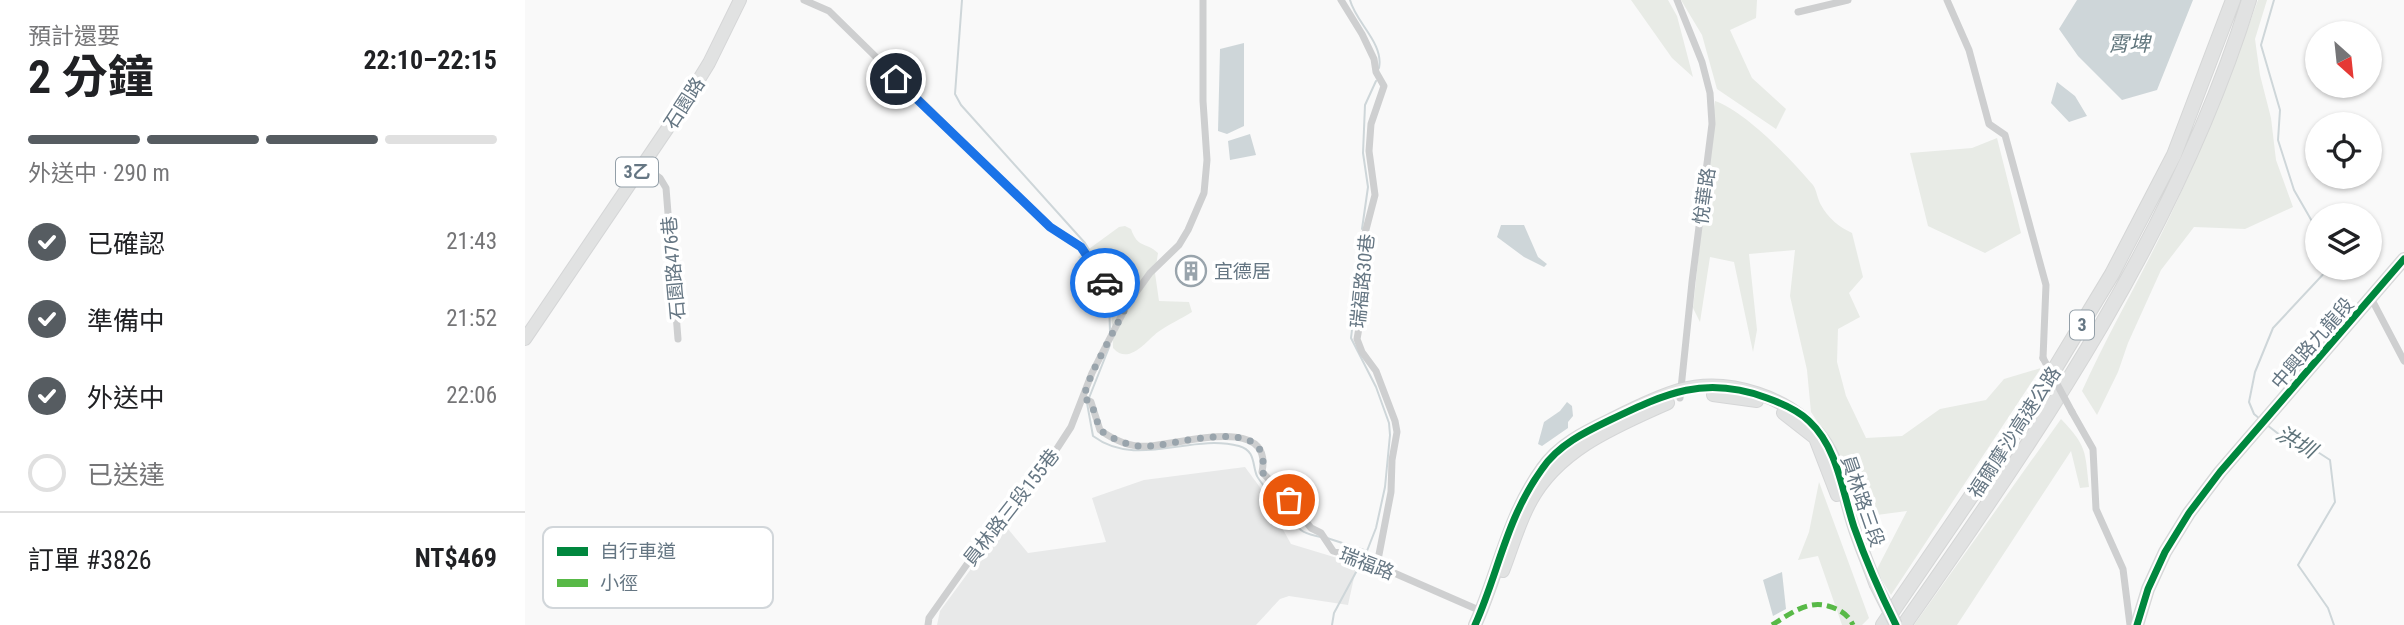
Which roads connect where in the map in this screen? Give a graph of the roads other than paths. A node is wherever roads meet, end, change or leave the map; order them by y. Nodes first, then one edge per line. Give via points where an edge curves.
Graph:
1 (740, 0) edge
2 (804, 0) edge
3 (1203, 0) edge
4 (1341, 0) edge
5 (1677, 0) edge
6 (1848, 0) edge
7 (1947, 0) edge
8 (2233, 0) edge
9 (2249, 0) edge
10 (1798, 12) dead end
11 (642, 165) junction
12 (2404, 259) edge
13 (2404, 269) edge
14 (2373, 302) junction
15 (1127, 305) junction
16 (678, 339) dead end
17 (525, 340) edge
18 (2404, 361) edge
19 (1680, 393) junction
20 (1086, 399) junction
21 (2262, 431) junction
22 (1377, 565) junction
23 (1872, 585) junction
24 (1482, 611) junction
25 (928, 625) edge
26 (1475, 625) edge
27 (1885, 625) edge
28 (1896, 625) edge
29 (1904, 625) edge
30 (2130, 625) edge
31 (2137, 625) edge
32 (2144, 625) edge

1 - 11 main road, 石園路 / 3乙 via 709,63
2 - 15 street via 829,11 1050,227 1081,247 1111,291
3 - 15 street, 員林路三段155巷 via 1204,193 1179,245 1150,273
4 - 22 street, 瑞福路30巷 via 1362,34 1384,86 1371,124 1369,151 1375,195 1363,241 1357,340 1376,372 1397,432
5 - 19 street, 悅華路 via 1702,62 1712,124
6 - 10 street
7 - 30 street, bridge via 1969,50 1989,124 2005,135 2046,285 2043,358 2093,449 2096,509 2123,569
8 - 27 highway, 福爾摩沙高速公路 / 3 via 2173,155 2112,274 2028,413
9 - 29 highway, 福爾摩沙高速公路 / 3 via 2232,56 2130,277 2027,447
11 - 16 street, 石園路476巷 via 666,188
11 - 17 main road, 石園路 / 3乙
12 - 14 main road, 中興路九龍段
13 - 14 main road, 中興路九龍段
14 - 18 street
14 - 21 main road, 中興路九龍段
15 - 20 street, 員林路三段155巷 via 1092,373
19 - 23 main road, 員林路三段 / 3 via 1715,387 1742,389 1808,420 1836,465
19 - 24 main road, 員林路三段 / 3 via 1585,431 1543,467 1514,517
20 - 22 street, 瑞福路 via 1100,430 1123,443 1149,447 1202,437 1251,440 1260,447 1262,472 1333,551
20 - 25 street, 員林路三段155巷 via 1058,447 1020,501 975,552
21 - 31 main road via 2220,472 2171,542
21 - 32 main road via 2178,540
22 - 24 street, 瑞福路
23 - 27 main road, 員林路三段 / 3
23 - 28 main road, 員林路三段 / 3, bridge
24 - 26 main road, 員林路三段 / 3

